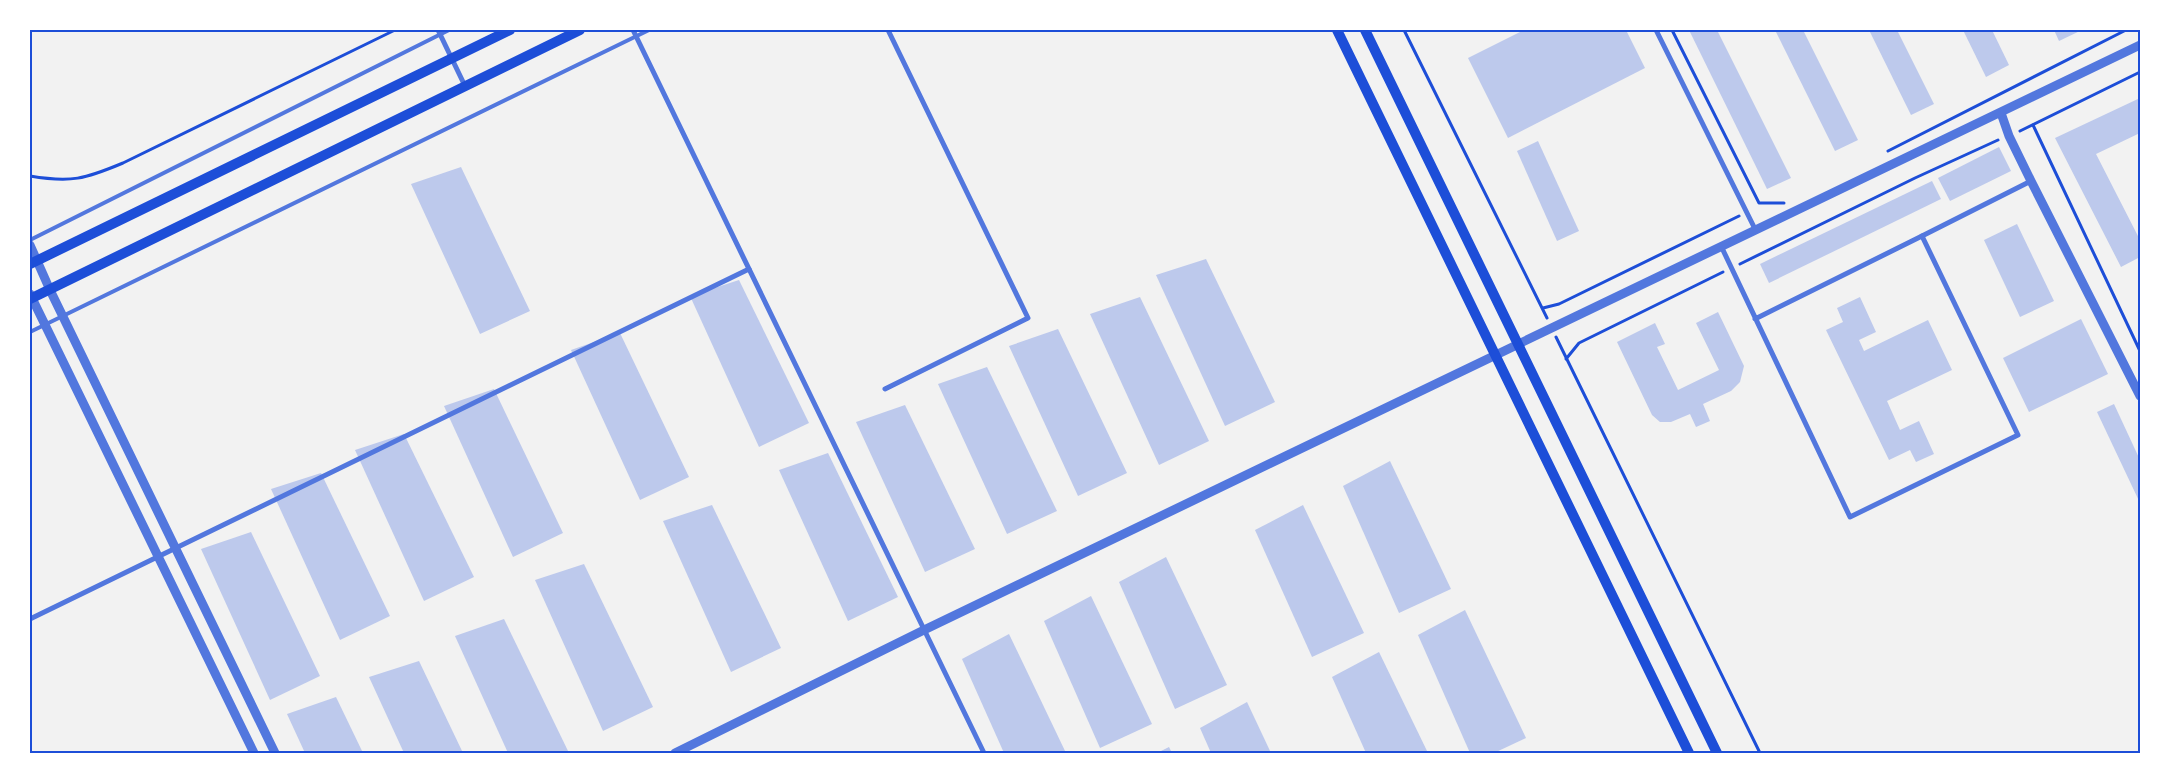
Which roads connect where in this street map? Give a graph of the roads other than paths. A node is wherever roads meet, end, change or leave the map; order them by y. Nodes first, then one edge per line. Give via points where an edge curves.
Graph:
1 (449, 30) edge
2 (510, 30) edge
3 (580, 30) edge
4 (633, 30) edge
5 (649, 30) edge
6 (888, 30) edge
7 (1337, 30) edge
8 (1365, 30) edge
9 (1656, 30) edge
10 (439, 32) edge
11 (636, 36) junction
12 (2140, 45) edge
13 (452, 58) junction
14 (465, 86) junction
15 (2000, 113) junction
16 (2031, 181) junction
17 (1757, 231) junction
18 (1922, 236) junction
19 (30, 240) edge
20 (30, 245) edge
21 (1722, 248) junction
22 (34, 262) edge
23 (748, 269) junction
24 (50, 290) junction
25 (31, 297) edge
26 (62, 316) junction
27 (1755, 319) junction
28 (45, 324) junction
29 (30, 332) edge
30 (1519, 345) junction
31 (1496, 356) junction
32 (885, 389) dead end
33 (2140, 396) edge
34 (175, 548) junction
35 (158, 556) junction
36 (30, 618) edge
37 (924, 630) junction
38 (254, 753) edge
39 (275, 753) edge
40 (675, 753) edge
41 (984, 753) edge
42 (1689, 753) edge
43 (1717, 753) edge

1 - 10 lane
2 - 13 main road
3 - 14 main road
4 - 11 street
5 - 11 lane
6 - 32 street via 1028,318
7 - 31 main road
8 - 30 main road
9 - 17 street
10 - 13 street
10 - 19 lane
11 - 23 street
11 - 26 lane
12 - 15 street
13 - 14 street
13 - 22 main road
14 - 24 main road
15 - 16 street
15 - 17 street
16 - 18 street
16 - 33 street
17 - 21 street
18 - 27 street
18 - 27 street via 2018,435 1850,517
20 - 22 street
21 - 27 street
21 - 30 street
22 - 24 street
23 - 34 street
23 - 37 street
24 - 25 main road
24 - 26 street
25 - 28 street
26 - 28 lane
26 - 34 street
28 - 29 lane
28 - 35 street
30 - 31 street
30 - 43 main road
31 - 37 street
31 - 42 main road
34 - 35 street
34 - 39 street
35 - 36 street
35 - 38 street
37 - 40 street
37 - 41 street

